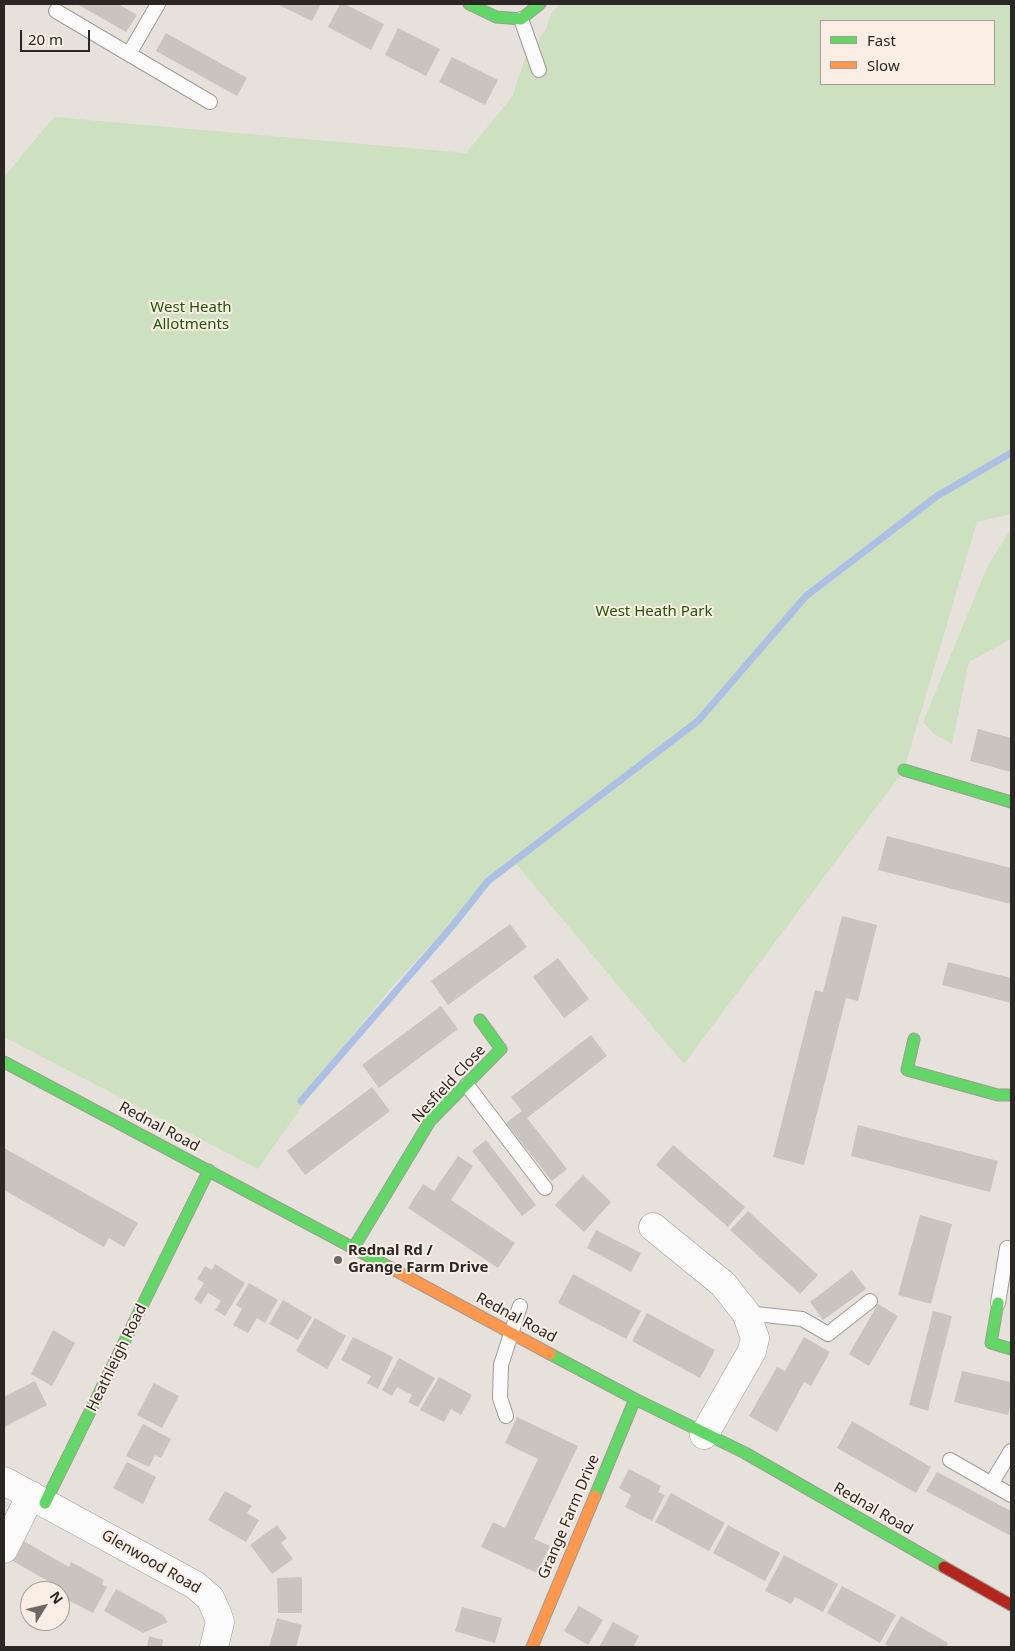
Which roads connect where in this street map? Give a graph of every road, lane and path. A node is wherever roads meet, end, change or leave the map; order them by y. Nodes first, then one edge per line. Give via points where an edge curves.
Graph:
1 (158, 4) edge
2 (468, 4) edge
3 (540, 4) edge
4 (56, 11) dead end
5 (521, 19) junction
6 (129, 54) junction
7 (539, 70) dead end
8 (210, 102) dead end
9 (904, 770) dead end
10 (1011, 802) edge
11 (480, 1020) dead end
12 (914, 1039) dead end
13 (4, 1062) edge
14 (467, 1084) junction
15 (1011, 1095) edge
16 (209, 1170) junction
17 (545, 1188) dead end
18 (653, 1227) dead end
19 (354, 1247) junction
20 (1009, 1249) edge
21 (870, 1302) dead end
22 (998, 1303) joint
23 (520, 1306) dead end
24 (746, 1313) junction
25 (510, 1332) junction
26 (1011, 1349) edge
27 (634, 1399) junction
28 (506, 1416) dead end
29 (704, 1435) junction
30 (1011, 1451) edge
31 (950, 1460) dead end
32 (4, 1481) edge
33 (991, 1484) junction
34 (1011, 1495) edge
35 (38, 1499) junction
36 (4, 1549) edge
37 (1011, 1605) edge
38 (214, 1647) edge
39 (532, 1647) edge

1 - 6 lane
2 - 5 street via 496,17
3 - 5 street
4 - 6 lane
5 - 7 lane
6 - 8 lane
9 - 10 street
11 - 14 street, Nesfield Close via 501,1049
12 - 15 street via 907,1070 998,1095
13 - 16 street, Rednal Road
14 - 17 lane
14 - 19 street, Nesfield Close via 430,1122
16 - 19 street, Rednal Road
16 - 35 street, Heathleigh Road
18 - 24 street via 723,1284
19 - 25 street, Rednal Road
20 - 22 lane
21 - 24 lane via 828,1334 802,1318
22 - 26 street via 991,1344
23 - 25 lane
24 - 29 street via 755,1338 752,1352
25 - 27 street, Rednal Road
25 - 28 lane via 501,1365 500,1398
27 - 29 street, Rednal Road
27 - 39 street, Grange Farm Drive
29 - 37 street, Rednal Road via 745,1453
30 - 33 lane
31 - 33 lane
32 - 35 street
33 - 34 lane
35 - 36 street
35 - 38 street, Glenwood Road via 195,1585 210,1598 218,1613 220,1622

